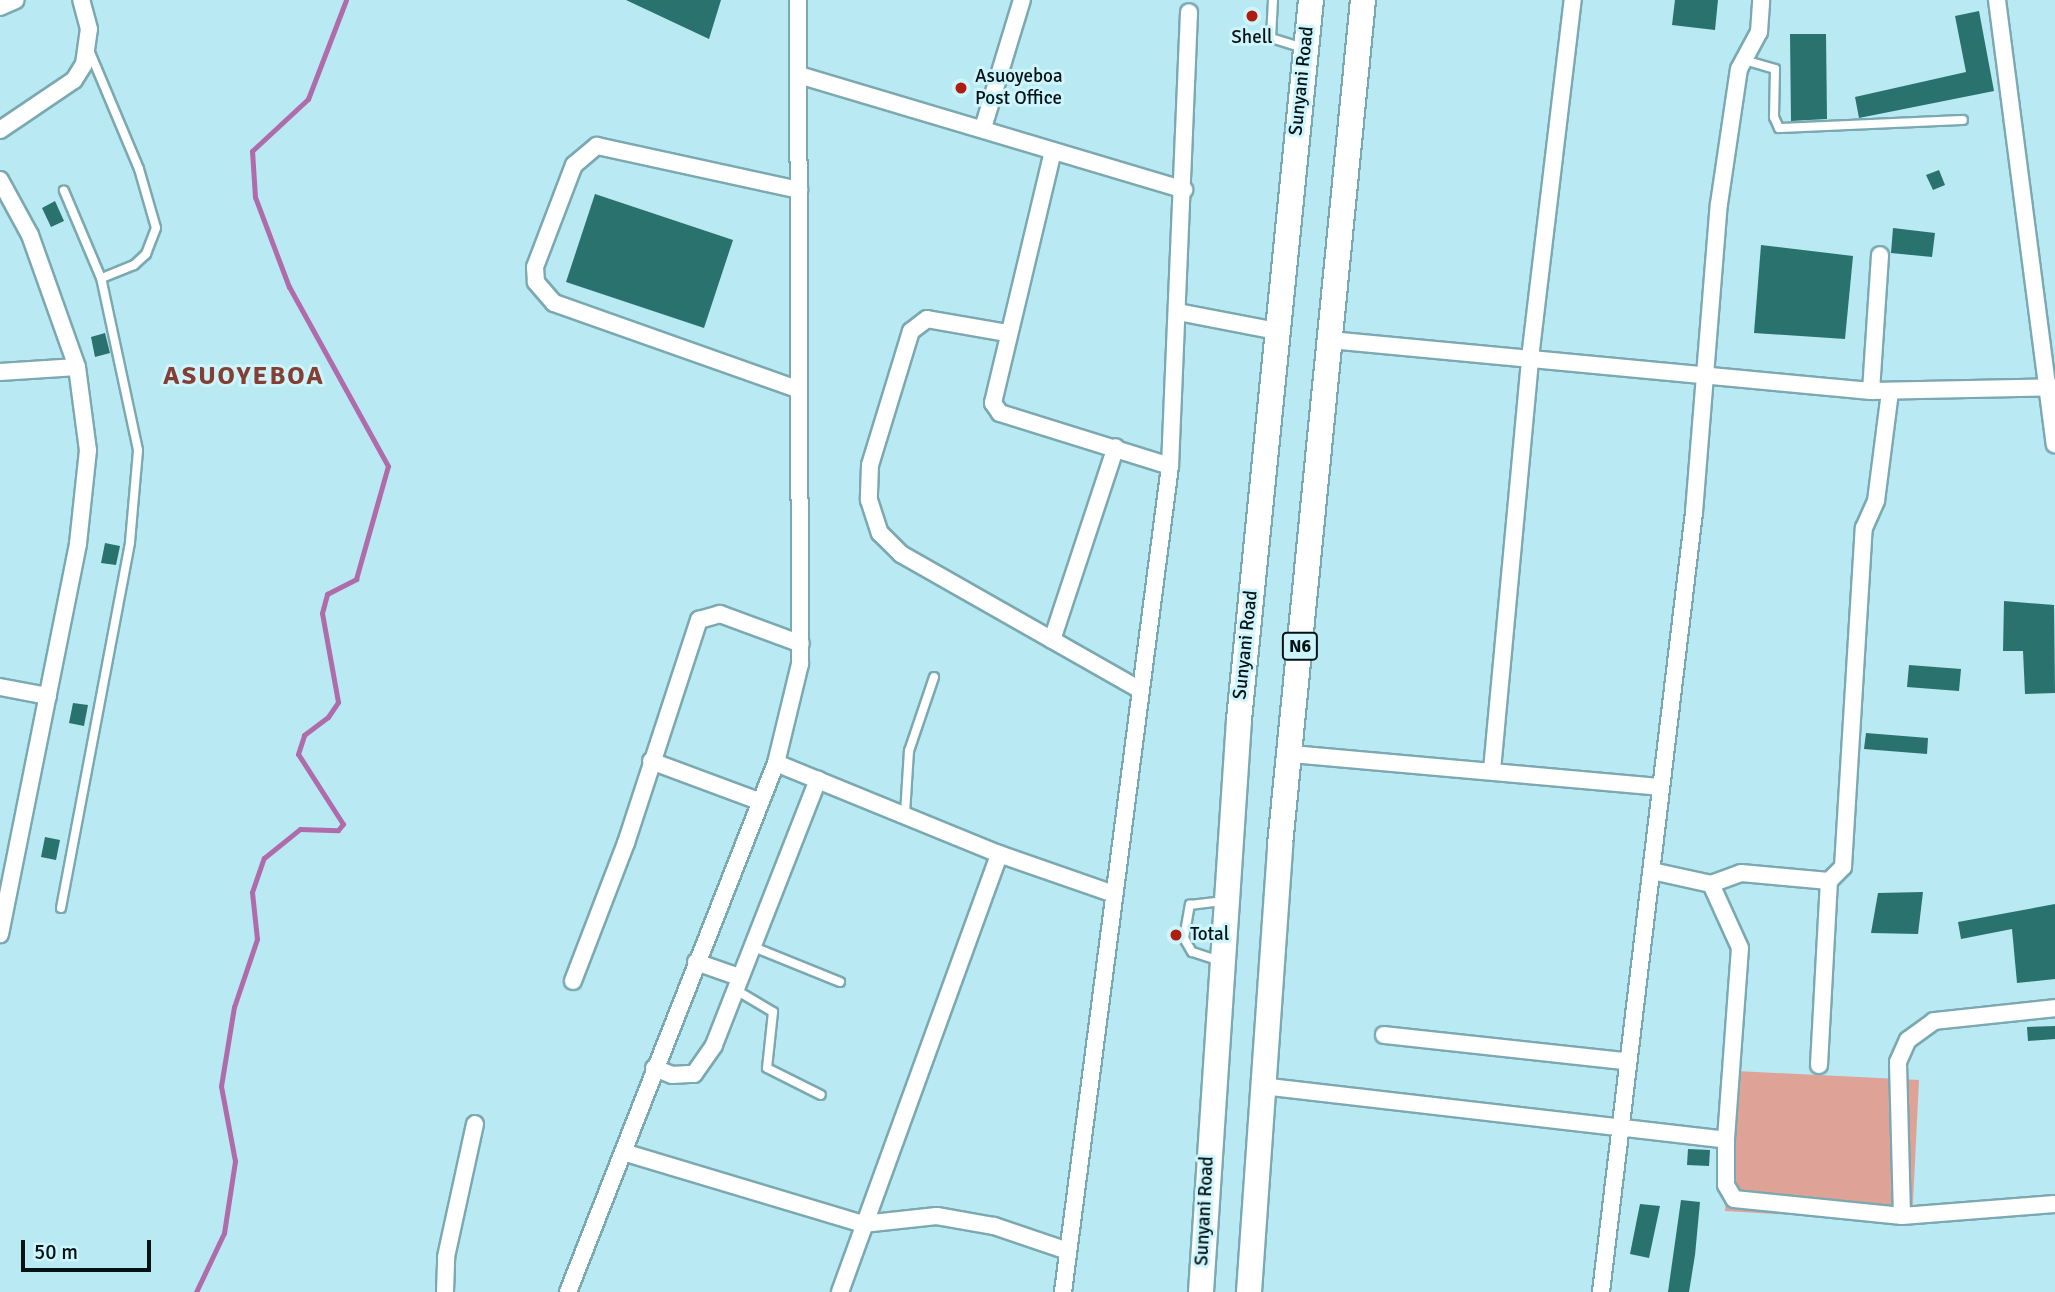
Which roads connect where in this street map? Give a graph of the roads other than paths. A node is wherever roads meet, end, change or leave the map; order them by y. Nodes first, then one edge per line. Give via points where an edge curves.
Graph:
1 (16, 0) edge
2 (81, 0) edge
3 (797, 0) edge
4 (1022, 0) edge
5 (1273, 0) edge
6 (1311, 0) edge
7 (1363, 0) edge
8 (1573, 0) edge
9 (1761, 0) edge
10 (1997, 0) edge
11 (0, 7) edge
12 (1189, 12) dead end
13 (1305, 49) junction
14 (89, 50) junction
15 (1741, 60) junction
16 (799, 75) junction
17 (1963, 120) dead end
18 (983, 128) junction
19 (0, 130) edge
20 (1053, 151) junction
21 (0, 180) edge
22 (799, 190) junction
23 (1184, 190) junction
24 (64, 191) dead end
25 (1880, 255) dead end
26 (101, 278) junction
27 (1178, 312) junction
28 (1276, 331) junction
29 (1007, 333) junction
30 (1329, 340) junction
31 (1530, 358) junction
32 (77, 367) junction
33 (0, 372) edge
34 (1705, 376) junction
35 (2051, 386) edge
36 (797, 389) junction
37 (1871, 391) junction
38 (1890, 391) junction
39 (2055, 444) edge
40 (1116, 447) junction
41 (1170, 466) junction
42 (1052, 640) junction
43 (801, 644) junction
44 (934, 677) dead end
45 (0, 687) edge
46 (1140, 690) junction
47 (48, 696) junction
48 (1291, 754) junction
49 (651, 761) junction
50 (776, 763) junction
51 (1492, 770) junction
52 (818, 780) junction
53 (1660, 787) junction
54 (761, 802) junction
55 (905, 814) junction
56 (999, 854) junction
57 (1652, 871) junction
58 (1829, 881) junction
59 (1711, 884) junction
60 (1114, 894) junction
61 (1224, 900) junction
62 (61, 908) dead end
63 (0, 934) edge
64 (751, 946) junction
65 (1220, 961) junction
66 (696, 962) junction
67 (573, 981) dead end
68 (840, 982) dead end
69 (737, 984) junction
70 (2055, 1008) edge
71 (1384, 1035) dead end
72 (1625, 1061) junction
73 (1819, 1065) dead end
74 (654, 1068) junction
75 (1262, 1086) junction
76 (821, 1095) dead end
77 (475, 1124) dead end
78 (1617, 1130) junction
79 (1726, 1140) junction
80 (623, 1152) junction
81 (2055, 1205) edge
82 (1902, 1216) junction
83 (863, 1224) junction
84 (1068, 1251) junction
85 (445, 1292) edge
86 (568, 1292) edge
87 (840, 1292) edge
88 (1063, 1292) edge
89 (1200, 1292) edge
90 (1249, 1292) edge
91 (1601, 1292) edge

1 - 11 street
2 - 14 street
3 - 16 street
4 - 18 street
5 - 13 lane via 1271,38
6 - 13 main road, Sunyani Road
7 - 30 main road, N6
8 - 31 street
9 - 15 street via 1759,32
10 - 35 street
12 - 23 street
13 - 28 main road, Sunyani Road
14 - 19 street via 74,80
14 - 26 lane via 139,169 156,228 146,254 134,265
15 - 17 lane via 1775,69 1774,117 1779,128
15 - 34 street via 1719,204
16 - 18 street
16 - 22 street
18 - 20 street
20 - 23 street
20 - 29 street
21 - 32 street via 30,234
22 - 36 street
22 - 36 street via 597,146 574,165 535,267 536,282 554,303
23 - 27 street
24 - 26 lane
25 - 37 street
26 - 62 lane via 138,450 130,542
27 - 28 street
27 - 41 street
28 - 61 main road, Sunyani Road
29 - 40 street via 995,408
29 - 42 street via 927,319 911,331 870,465 869,500 880,533 901,554
30 - 31 street
30 - 48 main road, N6
31 - 34 street
31 - 51 street
32 - 33 street
32 - 47 street via 88,450 78,544
34 - 37 street
34 - 53 street
35 - 38 street
35 - 39 street
36 - 43 street
37 - 38 street
38 - 58 street via 1876,501 1864,528 1843,867
40 - 41 street
40 - 42 street
41 - 46 street
42 - 46 street
43 - 49 street via 720,614 699,621
43 - 50 street
44 - 55 lane via 909,751
45 - 47 street
46 - 60 street
47 - 63 street
48 - 51 street
48 - 75 main road, N6
49 - 54 street
49 - 67 street
50 - 52 street
50 - 54 street
51 - 53 street
52 - 55 street
52 - 64 street
53 - 57 street
54 - 66 street
55 - 56 street
56 - 60 street
56 - 83 street
57 - 59 street
57 - 72 street
58 - 59 street via 1741,873
58 - 73 street
59 - 79 street via 1741,959
60 - 84 street
61 - 65 main road, Sunyani Road
61 - 65 lane via 1190,905 1184,938 1192,952
64 - 68 lane
64 - 69 street
65 - 89 main road, Sunyani Road
66 - 69 street
66 - 74 street
69 - 74 street via 714,1045 694,1074 672,1075
69 - 76 lane via 773,1012 767,1068
70 - 82 street via 1934,1021 1909,1040 1898,1062
71 - 72 street
72 - 78 street
74 - 80 street
75 - 78 street
75 - 90 main road, N6
77 - 85 street via 446,1256
78 - 79 street
78 - 91 street
79 - 82 street via 1726,1185 1734,1199
80 - 83 street
80 - 86 street
81 - 82 street
83 - 84 street via 937,1216 994,1226
83 - 87 street
84 - 88 street

